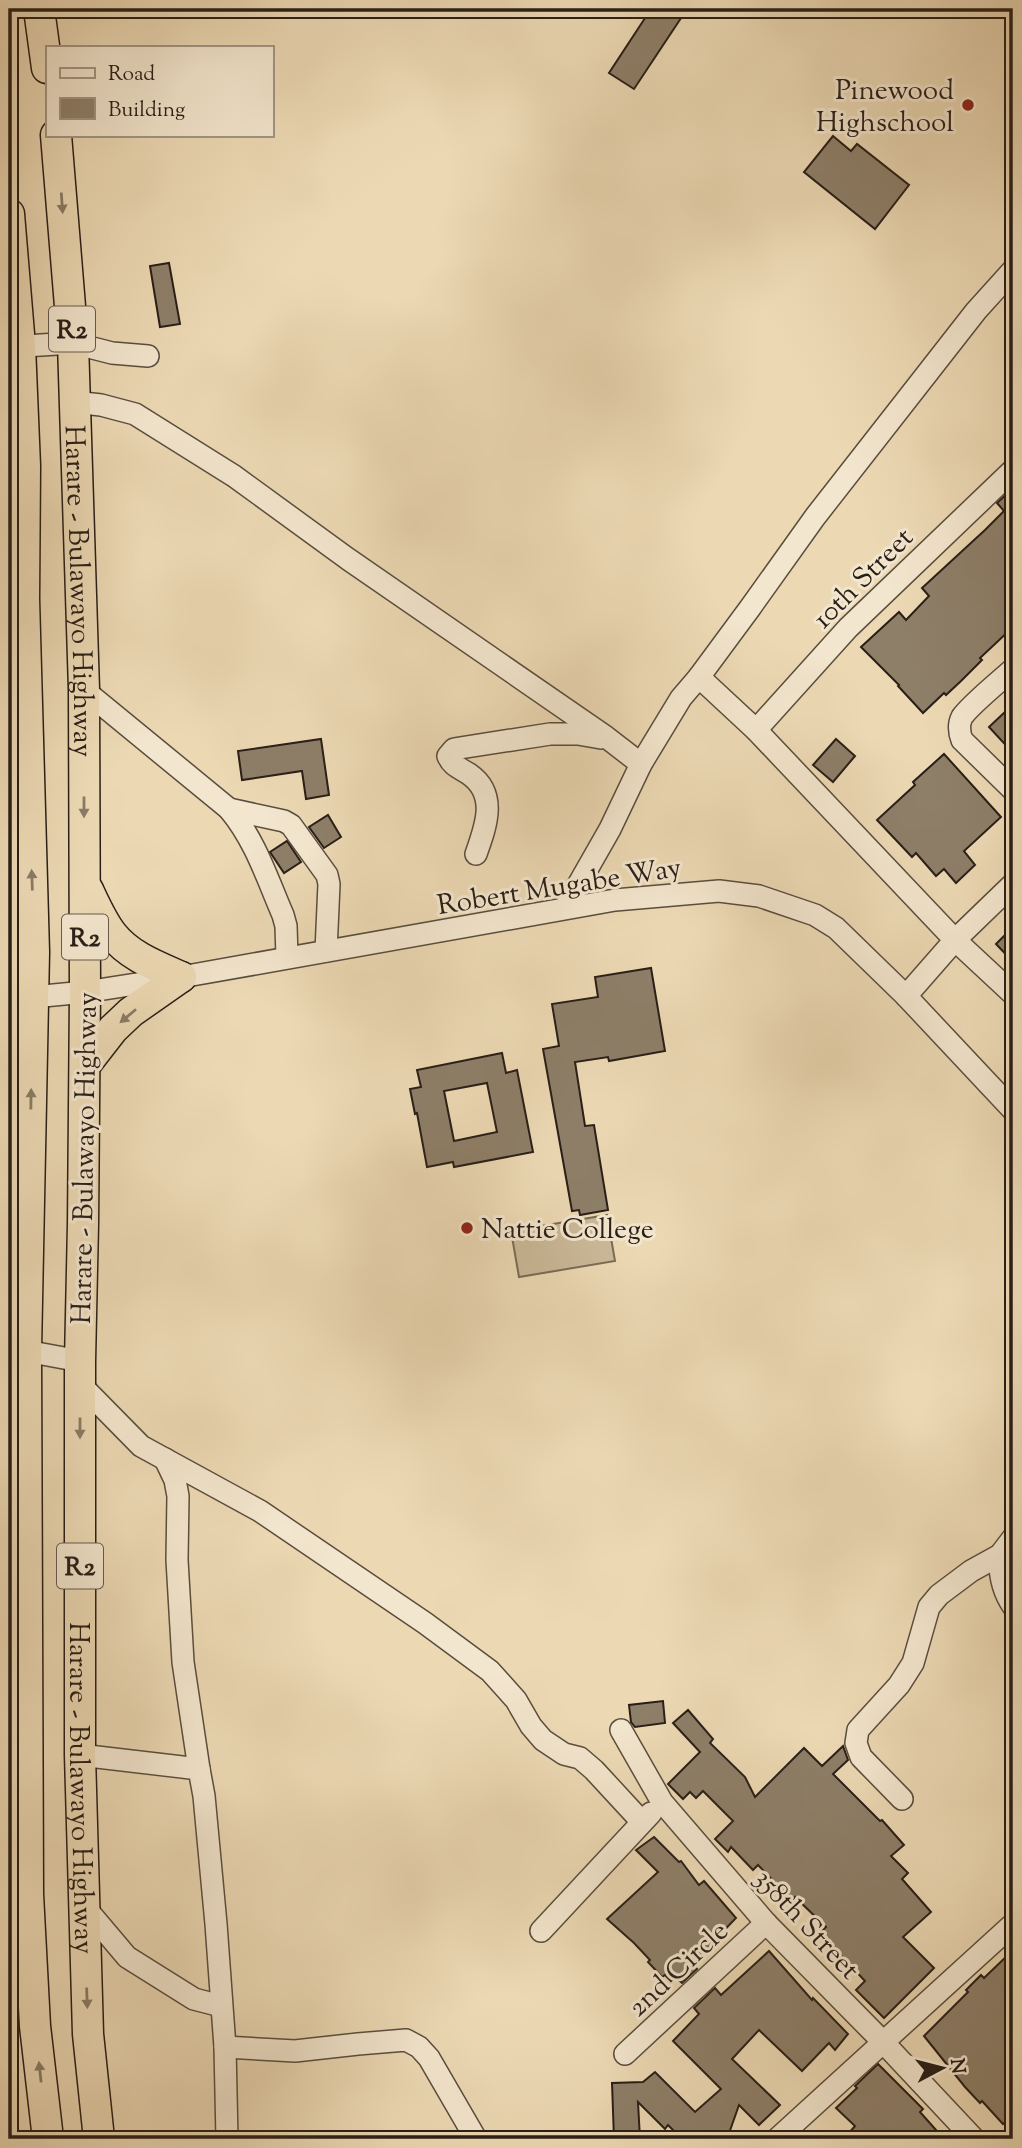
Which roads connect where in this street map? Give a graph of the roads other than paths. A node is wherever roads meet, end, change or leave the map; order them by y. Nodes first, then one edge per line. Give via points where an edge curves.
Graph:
1 (40, 9) edge
2 (46, 60) edge
3 (56, 136) edge
4 (9, 214) edge
5 (1013, 270) edge
6 (73, 343) junction
7 (14, 346) edge
8 (148, 356) dead end
9 (74, 402) junction
10 (17, 462) edge
11 (1013, 470) edge
12 (17, 551) edge
13 (16, 596) edge
14 (1013, 668) edge
15 (699, 677) junction
16 (84, 690) junction
17 (756, 730) junction
18 (606, 737) junction
19 (641, 764) junction
20 (1013, 790) edge
21 (229, 809) junction
22 (476, 854) dead end
23 (84, 883) junction
24 (1013, 884) edge
25 (565, 908) junction
26 (21, 915) edge
27 (955, 940) junction
28 (326, 951) junction
29 (21, 954) edge
30 (287, 957) junction
31 (181, 977) junction
32 (85, 992) junction
33 (1013, 994) edge
34 (906, 996) junction
35 (33, 997) junction
36 (85, 1065) junction
37 (1013, 1110) edge
38 (19, 1143) edge
39 (18, 1309) edge
40 (18, 1344) edge
41 (80, 1373) junction
42 (9, 1404) edge
43 (27, 1436) junction
44 (165, 1460) junction
45 (1007, 1546) edge
46 (1013, 1606) edge
47 (18, 1708) edge
48 (621, 1730) dead end
49 (80, 1755) junction
50 (199, 1769) junction
51 (902, 1799) dead end
52 (663, 1802) junction
53 (642, 1822) junction
54 (83, 1905) junction
55 (766, 1923) junction
56 (1011, 1930) edge
57 (541, 1931) dead end
58 (20, 1938) edge
59 (220, 2006) junction
60 (883, 2042) junction
61 (225, 2047) junction
62 (625, 2054) dead end
63 (48, 2139) edge
64 (99, 2139) edge
65 (227, 2139) edge
66 (476, 2139) edge
67 (777, 2139) edge
68 (974, 2139) edge

1 - 2 highway
3 -> 6 highway, Harare - Bulawayo Highway / R2
4 - 7 highway, Harare - Bulawayo Highway / R2
5 - 15 street via 815,517
6 - 7 street
6 - 8 street
6 - 9 highway, Harare - Bulawayo Highway / R2
7 - 10 highway, Harare - Bulawayo Highway / R2
9 - 16 highway, Harare - Bulawayo Highway / R2
9 - 18 street via 135,414 234,476
10 - 12 highway, Harare - Bulawayo Highway / R2
11 - 17 street, 10th Street via 848,628
12 - 13 highway, Harare - Bulawayo Highway / R2
26 -> 13 highway, Harare - Bulawayo Highway / R2
14 - 20 street via 965,714 959,733
15 - 17 street
15 - 19 street
16 - 21 street
16 -> 23 highway, Harare - Bulawayo Highway / R2
17 - 27 street
18 - 19 street
18 - 22 street via 550,734 450,752 451,761 477,779 487,798 486,828
19 - 25 street
21 - 28 street via 291,825 323,868 329,884
21 - 30 street via 255,847 283,915
23 - 31 highway via 106,925 126,948
23 - 32 highway, Harare - Bulawayo Highway / R2
24 - 27 street
25 - 28 street, Robert Mugabe Way
25 - 34 street, Robert Mugabe Way via 682,893 759,896 815,915 836,928
26 - 29 highway, Harare - Bulawayo Highway / R2
27 - 33 street
27 - 34 street
28 - 30 street, Robert Mugabe Way
29 - 35 highway, Harare - Bulawayo Highway / R2
30 - 31 street, Robert Mugabe Way
31 - 32 street, Robert Mugabe Way
31 -> 36 highway via 131,1012
32 - 35 street, Robert Mugabe Way
32 - 36 highway, Harare - Bulawayo Highway / R2
34 - 37 street, Robert Mugabe Way
38 -> 35 highway, Harare - Bulawayo Highway / R2
36 - 41 highway, Harare - Bulawayo Highway / R2
38 - 39 highway, Harare - Bulawayo Highway / R2
39 - 40 highway, Harare - Bulawayo Highway / R2
40 - 41 street
40 - 43 highway, Harare - Bulawayo Highway / R2
41 - 44 street via 141,1446
41 -> 49 highway, Harare - Bulawayo Highway / R2
42 - 43 street
43 - 47 highway, Harare - Bulawayo Highway / R2
44 - 50 street via 178,1496 183,1662
44 - 53 street via 260,1511 490,1671 543,1740 580,1758
45 - 46 street via 999,1572
45 - 51 street via 929,1607 913,1663 858,1730 861,1757
47 - 58 highway, Harare - Bulawayo Highway / R2 via 28,1894
48 - 52 street, 358th Street
49 - 50 street
49 - 54 highway, Harare - Bulawayo Highway / R2
50 - 59 street via 214,1898
52 - 53 street
52 - 55 street, 358th Street
53 - 57 street
54 - 59 street via 127,1957 194,1999
54 -> 64 highway, Harare - Bulawayo Highway / R2 via 88,2034
55 - 60 street, 358th Street
55 - 62 street, 2nd Circle
56 - 60 street
63 -> 58 highway, Harare - Bulawayo Highway / R2
59 - 61 street
60 - 67 street
60 - 68 street, 358th Street
61 - 65 street
61 - 66 street via 295,2051 406,2040 429,2058

